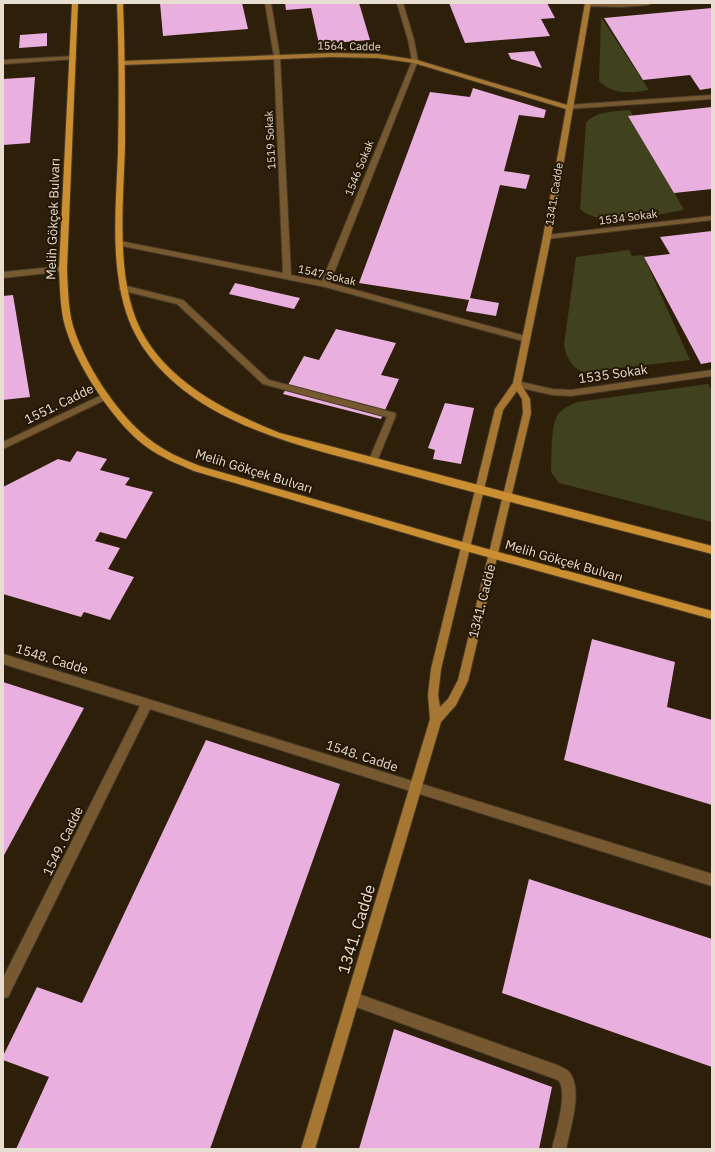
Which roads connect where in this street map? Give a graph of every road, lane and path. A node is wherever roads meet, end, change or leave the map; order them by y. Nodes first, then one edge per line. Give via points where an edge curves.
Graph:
1 (75, 3) edge
2 (120, 3) edge
3 (268, 3) edge
4 (400, 3) edge
5 (648, 3) edge
6 (588, 4) edge
7 (277, 57) junction
8 (74, 58) junction
9 (415, 61) junction
10 (3, 62) edge
11 (123, 63) junction
12 (712, 97) edge
13 (568, 107) junction
14 (712, 218) edge
15 (547, 238) junction
16 (120, 243) junction
17 (63, 269) junction
18 (3, 275) edge
19 (287, 277) junction
20 (325, 284) junction
21 (123, 288) junction
22 (526, 339) junction
23 (712, 373) edge
24 (517, 384) junction
25 (106, 396) junction
26 (3, 446) edge
27 (373, 462) junction
28 (479, 490) junction
29 (507, 497) junction
30 (466, 547) junction
31 (712, 550) edge
32 (494, 554) junction
33 (712, 615) edge
34 (3, 659) edge
35 (147, 703) junction
36 (436, 719) junction
37 (416, 788) junction
38 (712, 880) edge
39 (3, 992) edge
40 (353, 999) junction
41 (308, 1149) edge
42 (559, 1149) edge

1 - 8 main road, Melih Gökçek Bulvarı
2 - 11 main road
3 - 7 street, 1519 Sokak
4 - 9 street
5 - 6 street
6 - 13 street, 1341. Cadde
7 - 9 street, 1564. Cadde via 355,55
7 - 11 street, 1564. Cadde
7 - 19 street, 1519 Sokak
8 - 10 street
8 - 17 main road, Melih Gökçek Bulvarı
9 - 13 street, 1564. Cadde
9 - 20 street, 1546 Sokak
11 - 16 main road
12 - 13 street
13 - 15 street, 1341. Cadde
14 - 15 street, 1534 Sokak
15 - 22 street, 1341. Cadde
16 - 19 street, 1547 Sokak
16 - 21 main road
17 - 18 street
17 - 25 main road, Melih Gökçek Bulvarı via 69,327 85,362
19 - 20 street, 1547 Sokak
20 - 22 street, 1547 Sokak
21 - 27 main road via 139,336 170,375 189,391 217,409 278,436
21 - 27 street via 180,302 266,382 392,415
22 - 24 street, 1341. Cadde
23 - 24 street, 1535 Sokak via 571,393 552,392
24 - 28 street, 1341. Cadde via 499,409
24 - 29 street, 1341. Cadde via 526,399 527,412
25 - 26 street, 1551. Cadde
25 - 30 main road, Melih Gökçek Bulvarı via 139,437 197,469
27 - 28 main road
28 - 29 main road
28 - 30 street, 1341. Cadde
29 - 31 main road
29 - 32 street, 1341. Cadde
30 - 32 main road, Melih Gökçek Bulvarı
30 - 36 street, 1341. Cadde via 436,669 433,695
32 - 33 main road, Melih Gökçek Bulvarı
32 - 36 street, 1341. Cadde via 463,681 452,702
34 - 35 street, 1548. Cadde
35 - 37 street, 1548. Cadde
35 - 39 street, 1549. Cadde
36 - 37 street, 1341. Cadde
37 - 38 street, 1548. Cadde
37 - 40 street, 1341. Cadde
40 - 41 street, 1341. Cadde
40 - 42 street via 557,1072 565,1078 569,1088

